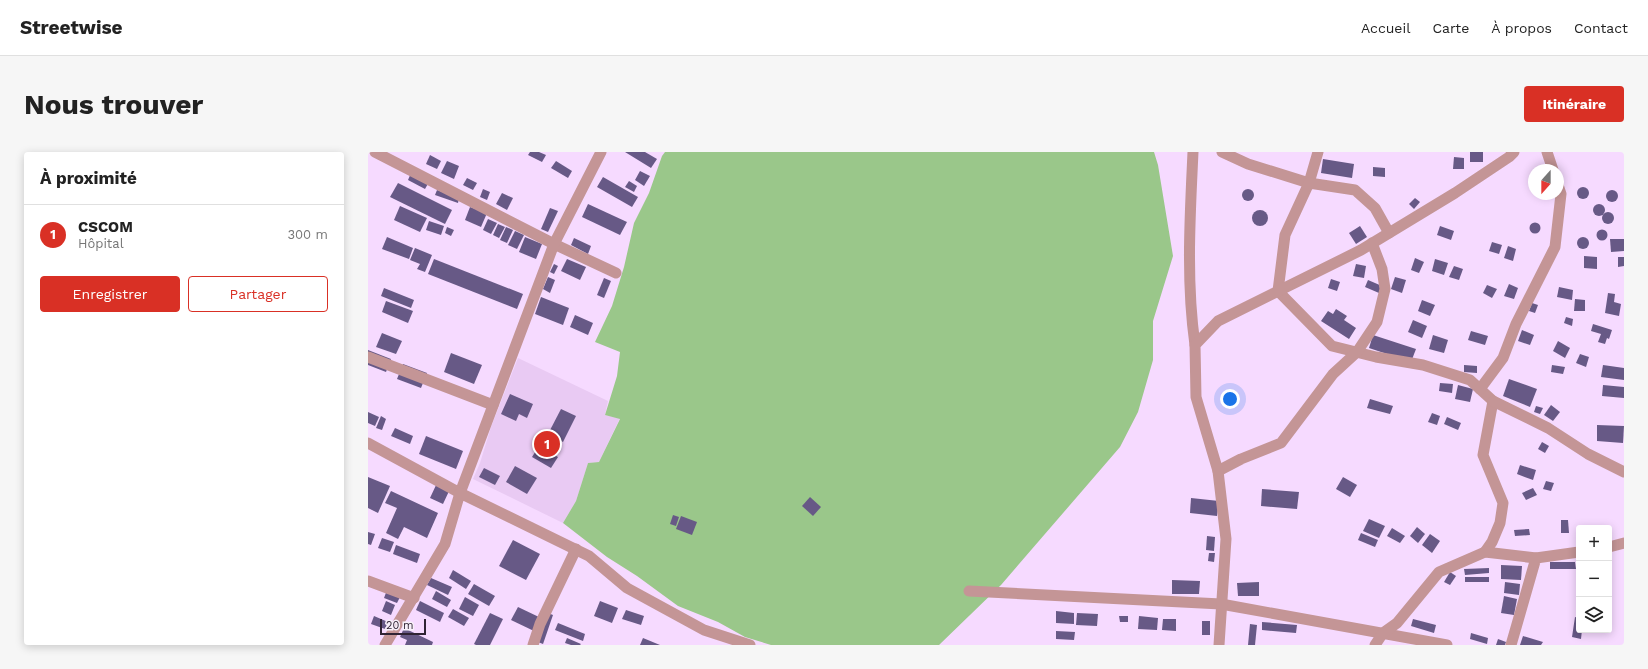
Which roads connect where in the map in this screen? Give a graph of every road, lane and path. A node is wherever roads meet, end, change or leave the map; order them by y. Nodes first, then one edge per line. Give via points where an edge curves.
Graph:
1 (375, 152) edge
2 (601, 152) edge
3 (1193, 152) edge
4 (1222, 152) edge
5 (1318, 152) edge
6 (1514, 152) edge
7 (1547, 152) edge
8 (1551, 164) edge
9 (1309, 183) junction
10 (1560, 200) edge
11 (1389, 233) junction
12 (1372, 243) junction
13 (554, 244) junction
14 (616, 273) dead end
15 (1278, 291) junction
16 (1195, 345) junction
17 (1358, 352) junction
18 (368, 357) edge
19 (1480, 389) junction
20 (1493, 401) junction
21 (493, 405) junction
22 (368, 443) edge
23 (1218, 471) junction
24 (1624, 472) edge
25 (460, 493) junction
26 (1624, 543) edge
27 (1612, 546) edge
28 (576, 549) junction
29 (1485, 552) junction
30 (1576, 552) edge
31 (1536, 558) junction
32 (368, 581) edge
33 (969, 591) dead end
34 (414, 598) junction
35 (1221, 604) junction
36 (1383, 633) junction
37 (385, 645) edge
38 (533, 645) edge
39 (750, 645) edge
40 (1219, 645) edge
41 (1375, 645) edge
42 (1447, 645) edge
43 (1511, 645) edge

1 - 13 street
2 - 13 street
3 - 16 street via 1189,235 1191,316
4 - 9 street via 1248,164
5 - 9 street
6 - 11 street via 1455,193
7 - 8 street
9 - 11 street via 1355,190 1375,208
9 - 15 street via 1285,235
10 - 19 street via 1555,247 1516,324 1502,358
11 - 12 street
12 - 15 street
12 - 17 street via 1382,269 1385,289 1376,322
13 - 14 street
13 - 21 street
15 - 16 street via 1218,321
15 - 17 street via 1332,346
16 - 23 street via 1196,397
17 - 19 street via 1423,366 1470,380
17 - 23 street via 1333,374 1281,443
18 - 21 street
19 - 20 street
20 - 24 street via 1548,428 1588,454
20 - 29 street via 1483,456 1503,503 1500,523
21 - 25 street
22 - 25 street
23 - 35 street via 1226,539
25 - 28 street
25 - 34 street via 445,544
26 - 27 street
28 - 38 street via 540,624
28 - 39 street via 589,556 627,588 704,630
29 - 31 street
29 - 36 street via 1440,572 1397,623
30 - 31 street
31 - 43 street
32 - 34 street
33 - 35 street
34 - 37 street
35 - 36 street
35 - 40 street
36 - 41 street
36 - 42 street

